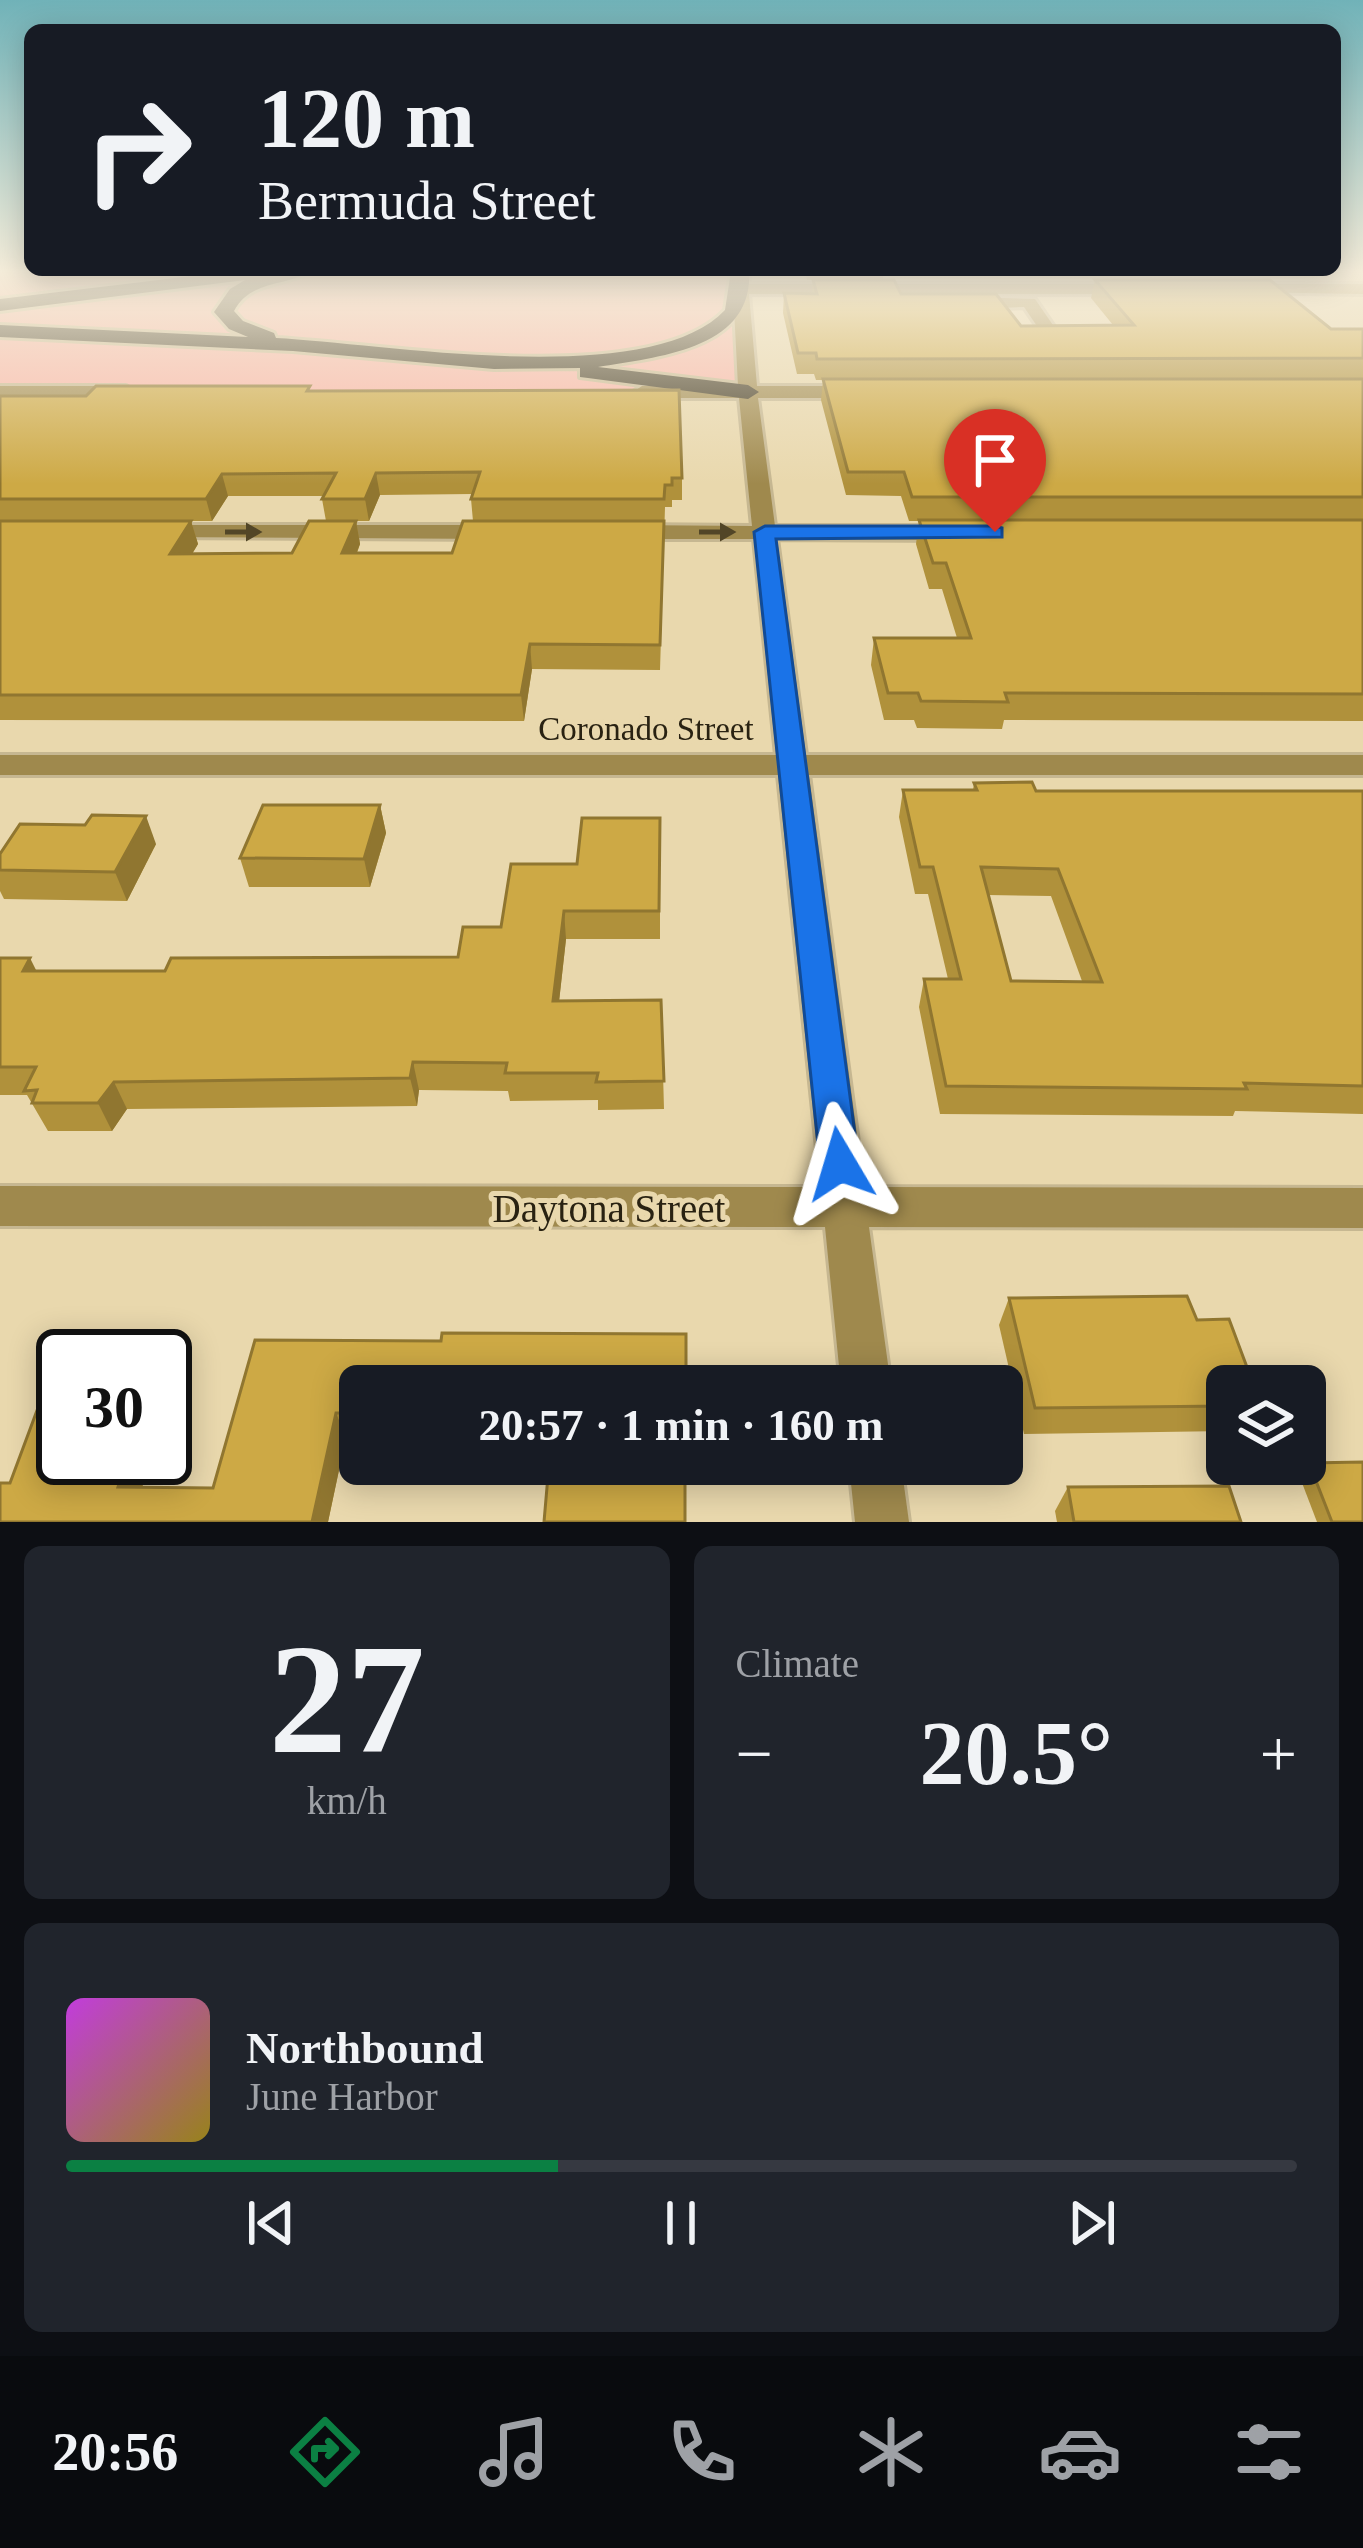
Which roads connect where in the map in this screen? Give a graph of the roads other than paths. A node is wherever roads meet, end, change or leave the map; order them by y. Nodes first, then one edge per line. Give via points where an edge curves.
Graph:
1 (223, 342) edge
2 (296, 342) edge
3 (681, 342) edge
4 (745, 342) edge
5 (324, 347) junction
6 (507, 362) junction
7 (0, 392) edge
8 (142, 392) edge
9 (587, 392) edge
10 (748, 392) junction
11 (890, 392) edge
12 (119, 532) edge
13 (526, 532) edge
14 (598, 532) edge
15 (765, 532) junction
16 (980, 532) edge
17 (0, 765) edge
18 (792, 765) junction
19 (1363, 765) edge
20 (0, 1206) edge
21 (845, 1208) junction
22 (1363, 1208) edge
23 (864, 1365) edge
24 (878, 1485) edge
25 (882, 1522) edge

1 - 5 highway
2 - 5 highway
3 - 6 highway via 597,359
4 - 10 street
5 - 6 highway
6 - 10 highway
7 - 8 street
9 - 10 street
10 - 11 street
10 - 15 street
12 -> 13 street
14 -> 15 street
15 - 16 street
15 - 18 street
17 - 18 street, Coronado Street
18 - 19 street, Coronado Street
18 - 21 street
20 - 21 street, Daytona Street
21 - 22 street, Daytona Street
21 - 23 street
24 - 25 street

